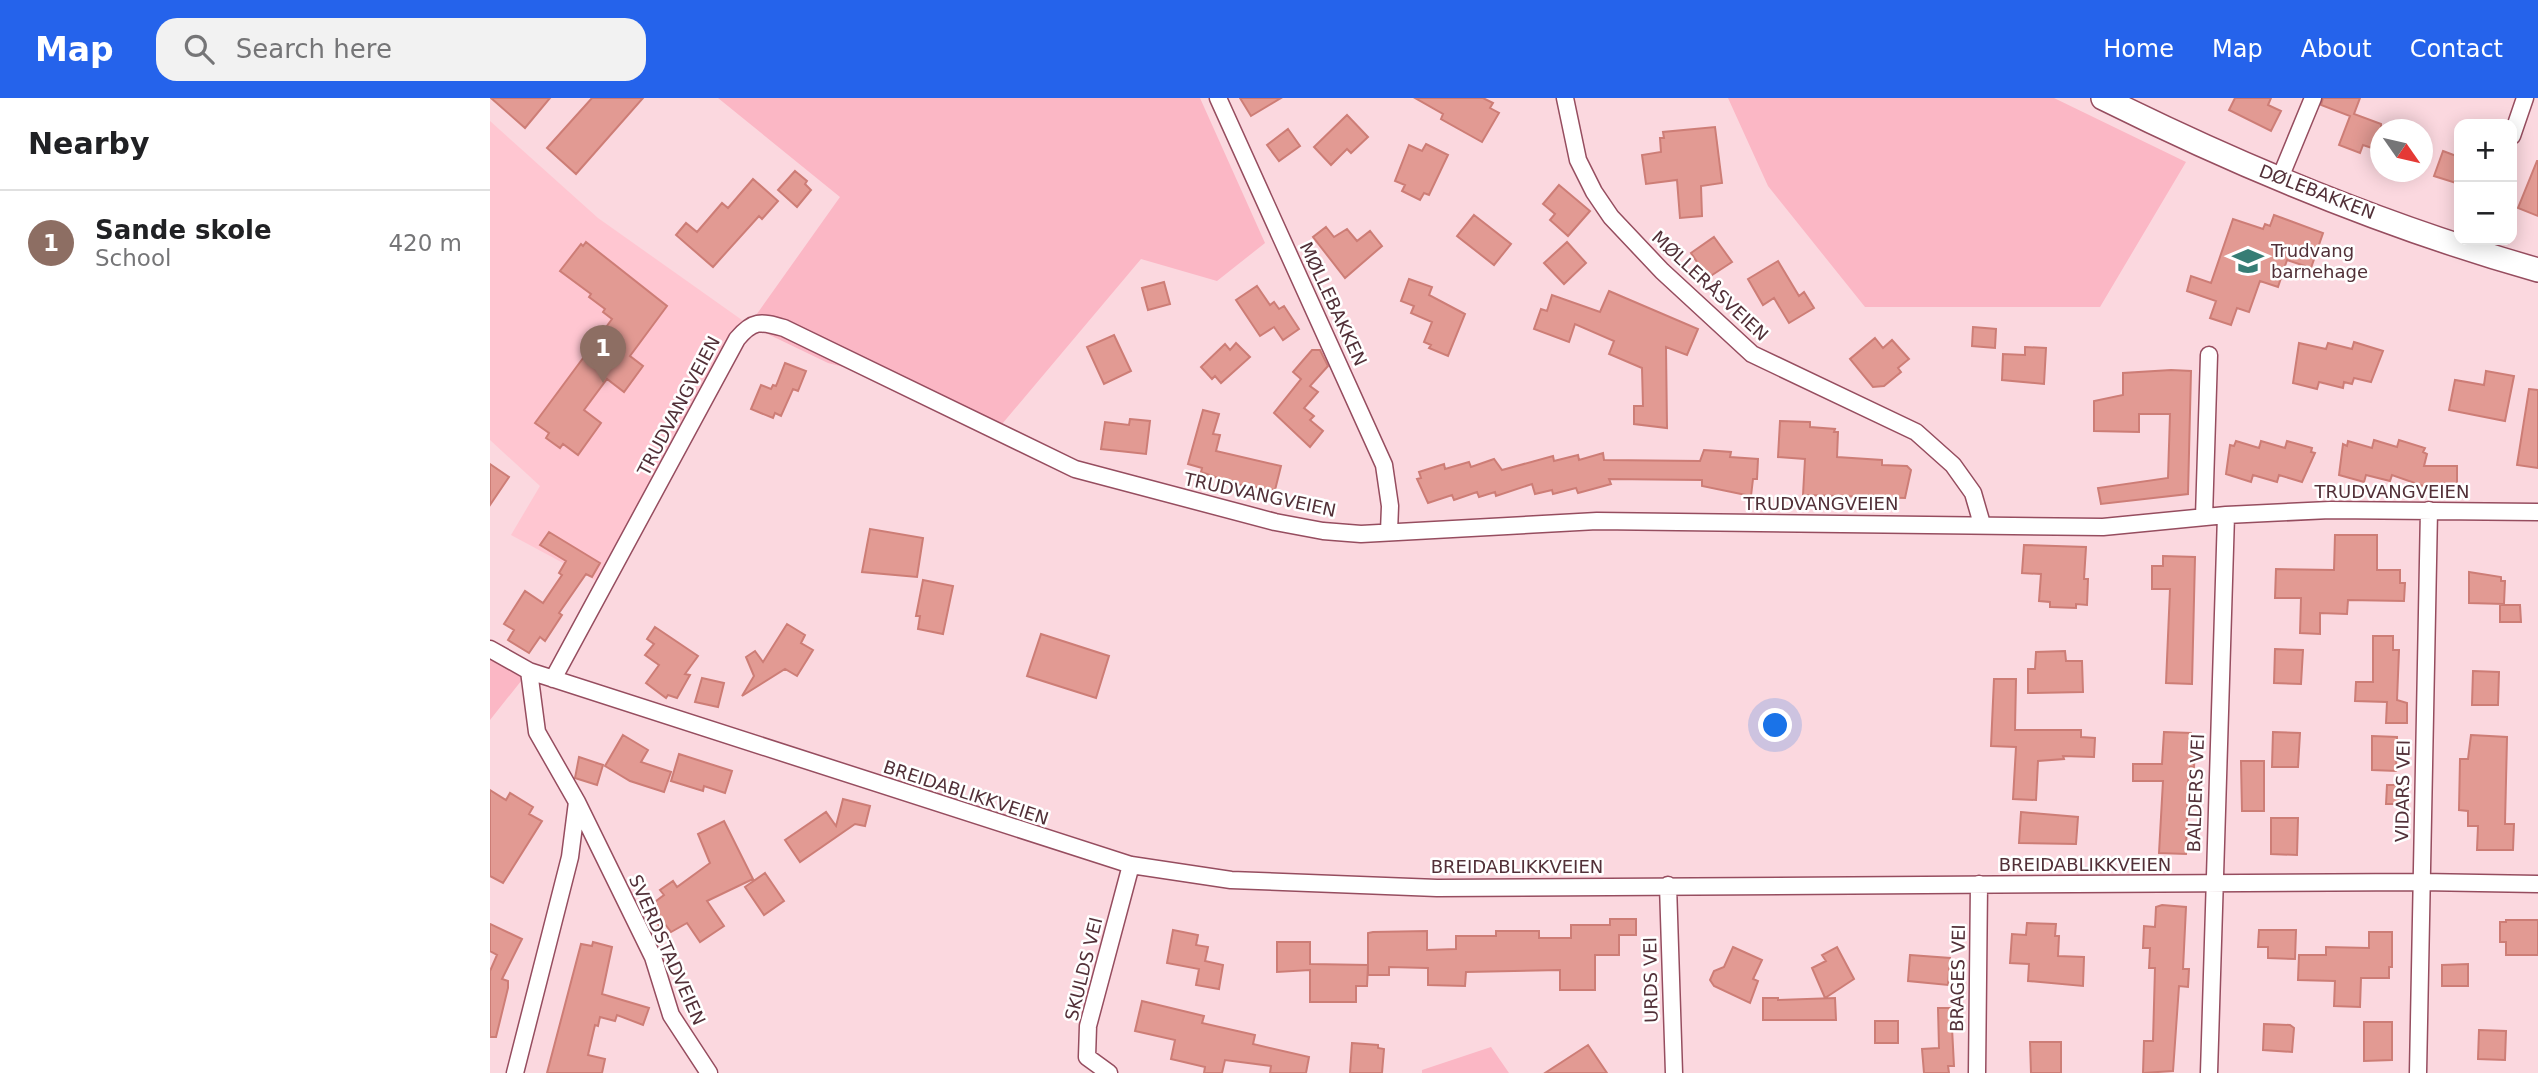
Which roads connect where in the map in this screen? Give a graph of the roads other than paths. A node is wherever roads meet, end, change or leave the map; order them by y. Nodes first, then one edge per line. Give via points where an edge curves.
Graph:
1 (1217, 98) edge
2 (1565, 98) edge
3 (2103, 98) edge
4 (2314, 98) edge
5 (2525, 98) edge
6 (2517, 121) edge
7 (2280, 178) junction
8 (2454, 238) edge
9 (2475, 245) edge
10 (2538, 270) edge
11 (2209, 355) dead end
12 (2429, 510) junction
13 (2538, 512) edge
14 (2225, 515) junction
15 (2204, 517) junction
16 (1982, 524) junction
17 (1389, 531) junction
18 (490, 649) edge
19 (529, 671) junction
20 (553, 679) junction
21 (577, 802) junction
22 (1131, 865) junction
23 (2421, 882) junction
24 (1979, 884) junction
25 (2538, 884) edge
26 (1668, 885) junction
27 (2212, 885) junction
28 (516, 1073) edge
29 (709, 1073) edge
30 (1109, 1073) edge
31 (1674, 1073) edge
32 (1977, 1073) edge
33 (2209, 1073) edge
34 (2418, 1073) edge

1 - 17 street, MØLLEBAKKEN via 1384,465
2 - 16 street, MØLLERÅSVEIEN via 1578,160 1594,192 1662,271 1752,354 1916,432 1953,465 1973,493
3 - 7 main road, DØLEBAKKEN
4 - 7 street
5 - 6 street
7 - 8 main road, DØLEBAKKEN
9 - 10 main road, DØLEBAKKEN
11 - 15 street
12 - 13 street, TRUDVANGVEIEN
12 - 14 street, TRUDVANGVEIEN
12 - 23 street, VIDARS VEI
14 - 15 street, TRUDVANGVEIEN
14 - 27 street, BALDERS VEI
15 - 16 street, TRUDVANGVEIEN via 2103,527
16 - 17 street, TRUDVANGVEIEN via 1597,521
17 - 20 street, TRUDVANGVEIEN via 1324,531 1110,480 1075,468 784,328 749,325 737,339
18 - 19 street
19 - 20 street, BREIDABLIKKVEIEN
19 - 21 street, SVERDSTADVEIEN via 537,733
20 - 22 street, BREIDABLIKKVEIEN
21 - 28 street via 570,857
21 - 29 street, SVERDSTADVEIEN via 653,957 671,1015
22 - 26 street, BREIDABLIKKVEIEN via 1231,880 1437,888
22 - 30 street, SKULDS VEI via 1088,1026 1087,1057
23 - 25 street, BREIDABLIKKVEIEN
23 - 27 street, BREIDABLIKKVEIEN
23 - 34 street, VIDARS VEI
24 - 26 street, BREIDABLIKKVEIEN
24 - 27 street, BREIDABLIKKVEIEN
24 - 32 street, BRAGES VEI
26 - 31 street, URDS VEI
27 - 33 street, BALDERS VEI

